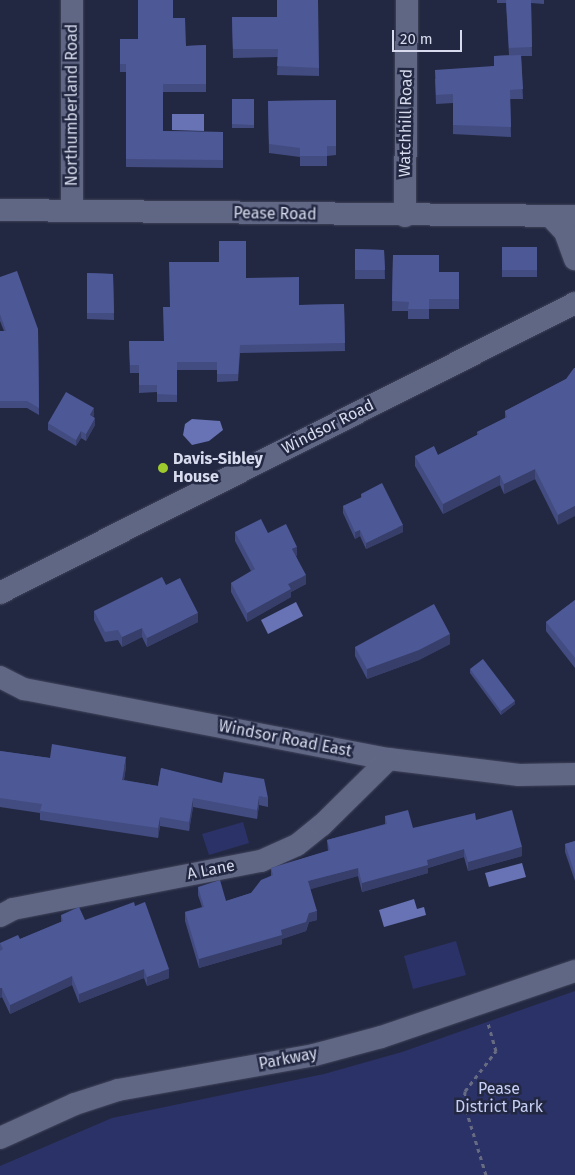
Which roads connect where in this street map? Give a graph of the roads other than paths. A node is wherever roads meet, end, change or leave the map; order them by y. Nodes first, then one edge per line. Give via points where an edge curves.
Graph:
1 (72, 0) edge
2 (407, 0) edge
3 (72, 209) junction
4 (0, 210) edge
5 (405, 216) junction
6 (550, 216) junction
7 (575, 216) edge
8 (575, 260) edge
9 (575, 284) edge
10 (571, 305) edge
11 (0, 593) edge
12 (0, 677) edge
13 (389, 759) junction
14 (575, 774) edge
15 (0, 916) edge
16 (575, 971) edge
17 (0, 1138) edge

1 - 3 street, Northumberland Road
2 - 5 street, Watchhill Road
3 - 4 street, Pease Road
3 - 5 street, Pease Road
5 - 6 street, Pease Road
6 - 7 street, Pease Road
6 - 8 street via 565,232
9 - 10 street
10 - 11 street, Windsor Road
12 - 13 street, Windsor Road East via 24,689
13 - 14 street, Windsor Road East via 519,775
13 - 15 street, A Lane via 316,830 297,845 261,861 14,909
16 - 17 street, Parkway via 482,1004 314,1055 118,1090 75,1104

